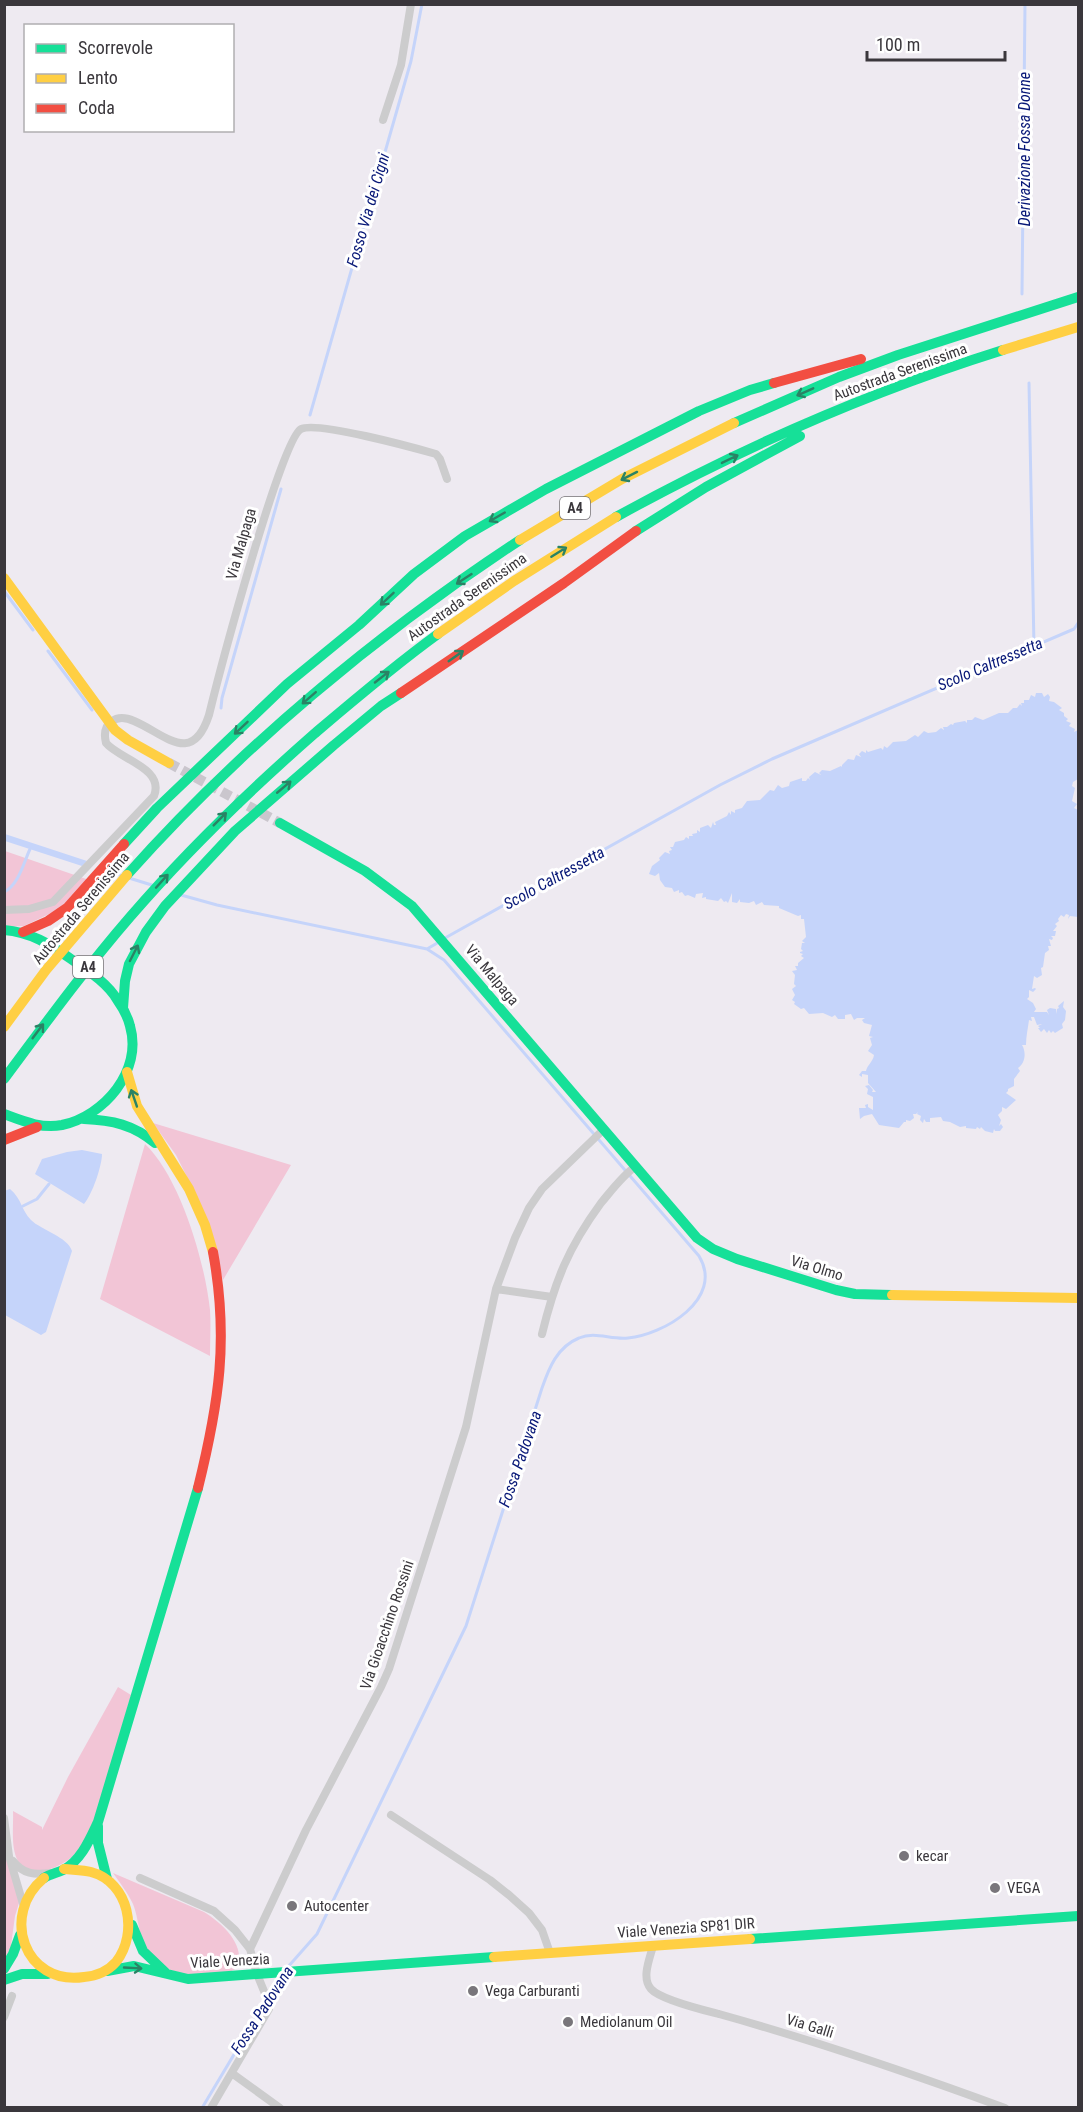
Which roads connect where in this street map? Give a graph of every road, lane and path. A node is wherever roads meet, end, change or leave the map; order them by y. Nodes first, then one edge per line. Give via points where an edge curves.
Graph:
1 (411, 4) edge
2 (383, 120) dead end
3 (1078, 297) edge
4 (1078, 327) edge
5 (949, 368) junction
6 (447, 479) dead end
7 (4, 578) edge
8 (110, 723) junction
9 (169, 763) tunnel mouth
10 (280, 823) tunnel mouth
11 (4, 910) edge
12 (4, 930) edge
13 (23, 932) junction
14 (123, 1008) junction
15 (4, 1027) edge
16 (127, 1072) junction
17 (4, 1079) edge
18 (4, 1114) edge
19 (84, 1119) junction
20 (37, 1127) junction
21 (602, 1131) junction
22 (4, 1140) edge
23 (170, 1157) junction
24 (633, 1167) junction
25 (496, 1289) junction
26 (552, 1297) junction
27 (1078, 1298) edge
28 (542, 1334) dead end
29 (392, 1815) dead end
30 (4, 1818) edge
31 (98, 1821) junction
32 (9, 1856) junction
33 (59, 1871) junction
34 (140, 1878) dead end
35 (107, 1879) junction
36 (23, 1904) junction
37 (1078, 1916) edge
38 (130, 1922) junction
39 (20, 1935) junction
40 (653, 1946) junction
41 (250, 1949) junction
42 (550, 1953) junction
43 (4, 1969) edge
44 (296, 1972) joint
45 (101, 1973) junction
46 (166, 1973) junction
47 (51, 1974) junction
48 (257, 1974) junction
49 (4, 1980) edge
50 (12, 1996) dead end
51 (4, 2017) edge
52 (233, 2074) junction
53 (211, 2108) edge
54 (280, 2108) edge
55 (1005, 2108) edge

1 - 2 street via 401,65
3 -> 13 main road via 1047,301 750,390 699,411 546,489 465,536 414,574 287,684 157,808 60,914
3 -> 15 main road, Autostrada Serenissima / A4 via 908,351 746,419 621,480 453,585 340,672 247,753 149,850 57,957
4 - 5 main road, Autostrada Serenissima / A4
14 -> 5 main road via 129,964 165,906 235,831 381,706 706,487 787,442
17 -> 5 main road, Autostrada Serenissima / A4 via 103,948 180,862 272,770 356,697 477,606 613,519 762,443 863,399
6 - 8 street, Via Malpaga via 436,454 359,435 301,429 295,434 279,473 201,733 190,741 176,742 126,718
7 - 8 main road
8 - 9 main road via 128,740
8 - 11 street via 104,733 107,746 152,775 156,789 148,803 53,902 29,909
10 - 21 main road, Via Malpaga via 340,855 412,906
12 - 13 main road
13 - 14 main road via 55,948 99,980
14 - 16 main road via 131,1039
16 - 19 main road via 110,1100
23 -> 16 main road via 137,1107
18 - 20 main road
19 - 20 main road via 56,1127
19 - 23 main road via 134,1126
20 - 22 main road
21 - 24 main road, Via Olmo
21 - 25 street, Via Gioacchino Rossini via 542,1189 529,1208
23 - 31 main road via 193,1199 213,1250 220,1288 221,1366 207,1452 190,1516
24 - 26 street via 576,1239
24 - 27 main road, Via Olmo via 705,1244 737,1259 836,1290 855,1294
25 - 26 street
25 - 41 street, Via Gioacchino Rossini via 466,1427 389,1669
26 - 28 street
29 - 42 street via 509,1895 542,1930
30 - 32 street
31 - 33 main road via 83,1850
31 - 35 main road via 98,1844
32 - 33 street via 28,1873
32 - 36 street
33 - 35 main road via 86,1870
33 - 36 main road via 36,1885
34 - 41 street via 214,1911
35 - 38 main road via 123,1897
36 - 39 main road
37 - 40 main road, Viale Venezia SP81 DIR
38 - 45 main road via 123,1952
38 - 46 main road via 143,1951
39 - 43 main road
39 - 47 main road via 31,1958
40 - 42 main road, Viale Venezia SP81 DIR
40 - 55 street, Via Galli via 646,1976 647,1983 659,1995 873,2060
41 - 48 street
42 - 44 main road, Viale Venezia SP81 DIR
44 - 48 main road, Viale Venezia
45 -> 46 main road, Viale Venezia via 134,1966
45 - 47 main road via 78,1979
46 - 48 main road, Viale Venezia via 188,1979
47 - 49 main road via 22,1974
48 - 52 street via 269,2009
50 - 51 street
52 - 53 street
52 - 54 street

